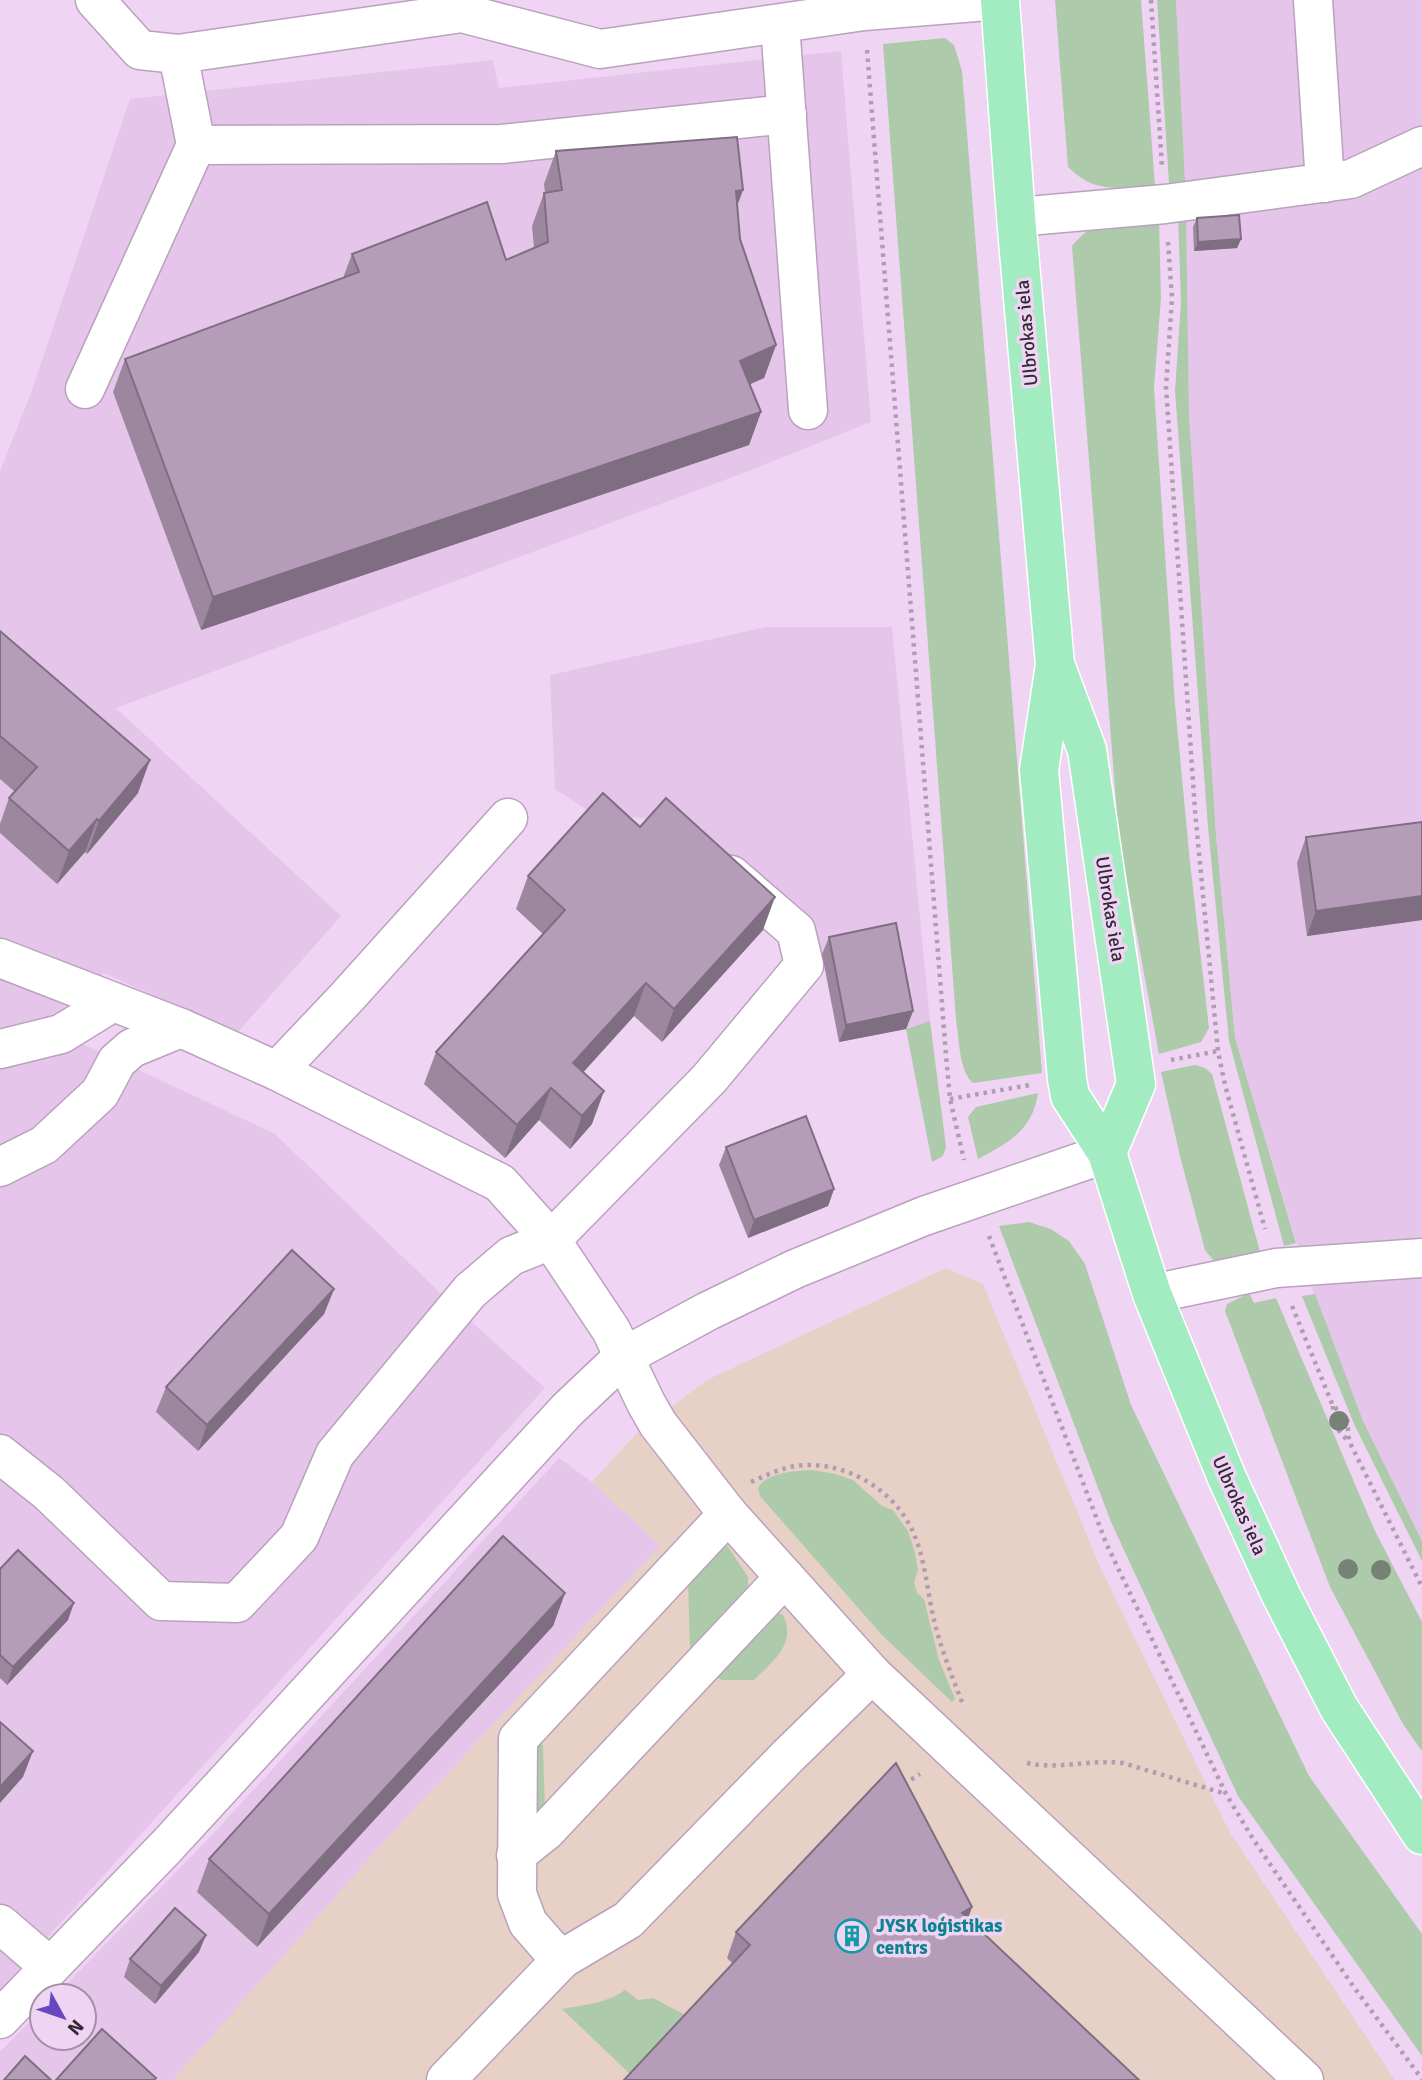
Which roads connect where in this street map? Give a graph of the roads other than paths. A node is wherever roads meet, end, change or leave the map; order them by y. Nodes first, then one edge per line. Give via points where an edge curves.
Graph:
1 (95, 0) edge
2 (1000, 0) edge
3 (1313, 0) edge
4 (780, 24) junction
5 (178, 54) junction
6 (787, 114) junction
7 (196, 145) junction
8 (1422, 146) edge
9 (1325, 183) junction
10 (1016, 217) junction
11 (85, 389) dead end
12 (808, 410) dead end
13 (1055, 665) junction
14 (508, 818) dead end
15 (704, 851) edge
16 (0, 958) edge
17 (113, 1002) junction
18 (180, 1028) junction
19 (0, 1049) edge
20 (277, 1071) junction
21 (1107, 1153) junction
22 (0, 1167) edge
23 (551, 1240) junction
24 (1422, 1258) edge
25 (1152, 1294) junction
26 (623, 1357) junction
27 (0, 1454) edge
28 (736, 1500) junction
29 (785, 1577) junction
30 (872, 1674) junction
31 (1422, 1835) edge
32 (516, 1855) junction
33 (0, 1924) edge
34 (562, 1959) junction
35 (50, 1967) junction
36 (0, 2019) edge
37 (446, 2080) edge
38 (1304, 2080) edge

1 - 5 street via 140,50
2 - 4 street via 864,11
2 - 10 main road, Ulbrokas iela
3 - 9 street
4 - 5 street via 600,49 462,12
4 - 6 street
5 - 7 street
6 - 7 street via 502,144
6 - 12 street
7 - 11 street
8 - 9 street via 1351,179
9 - 10 street
10 - 13 main road, Ulbrokas iela
13 - 21 main road, Ulbrokas iela via 1039,770 1067,1079 1070,1096
13 - 21 main road, Ulbrokas iela via 1087,750 1136,1084
14 - 20 street
15 - 23 street via 796,931 804,965 709,1079
16 - 17 street
17 - 18 street
17 - 19 street via 61,1034
18 - 20 street
18 - 22 street via 132,1048 117,1061 100,1093 44,1145
20 - 23 street via 500,1183
21 - 25 main road, Ulbrokas iela
21 - 26 street via 924,1216 795,1269
23 - 26 street via 611,1330
23 - 27 street via 511,1256 470,1292 335,1454 299,1537 237,1603 161,1601 49,1493
24 - 25 street via 1276,1268
25 - 31 main road, Ulbrokas iela via 1227,1478 1286,1605 1339,1708
26 - 28 street via 658,1424
26 - 35 street via 567,1410
28 - 29 street
28 - 32 street via 518,1740
29 - 30 street
29 - 32 street via 546,1831
30 - 34 street via 628,1920
30 - 38 street
32 - 34 street via 517,1894 528,1923
33 - 35 street
34 - 37 street
35 - 36 street

